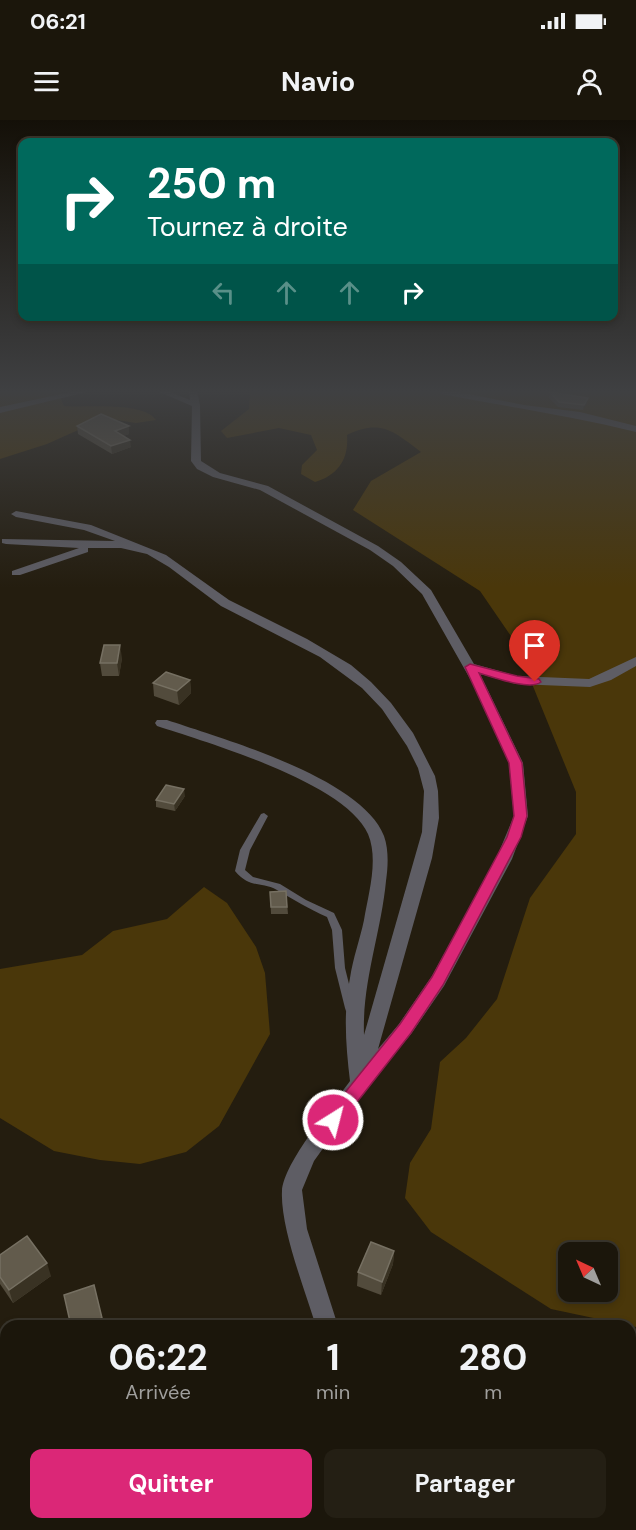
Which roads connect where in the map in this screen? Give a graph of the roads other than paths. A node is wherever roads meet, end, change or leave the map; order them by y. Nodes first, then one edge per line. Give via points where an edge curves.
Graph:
1 (196, 457) edge
2 (16, 514) dead end
3 (6, 542) dead end
4 (98, 545) junction
5 (135, 547) junction
6 (16, 573) dead end
7 (636, 661) edge
8 (470, 667) junction
9 (162, 723) dead end
10 (264, 816) dead end
11 (353, 1022) junction
12 (357, 1086) junction
13 (325, 1320) edge

1 - 8 street via 198,466 210,473 264,488 397,564 426,592
2 - 5 street via 112,536
3 - 4 street
4 - 5 street
4 - 6 street
5 - 12 street via 169,561 224,602 344,664 392,711 418,750 431,790 431,835
7 - 8 street via 590,683 516,680
8 - 12 street via 516,763 521,816 504,859 438,981 405,1029
9 - 11 street via 310,778 364,818 376,834 380,865
10 - 11 lane via 245,850 240,871 250,880 277,886 331,915
11 - 12 street
12 - 13 street via 306,1156 292,1190 297,1229

